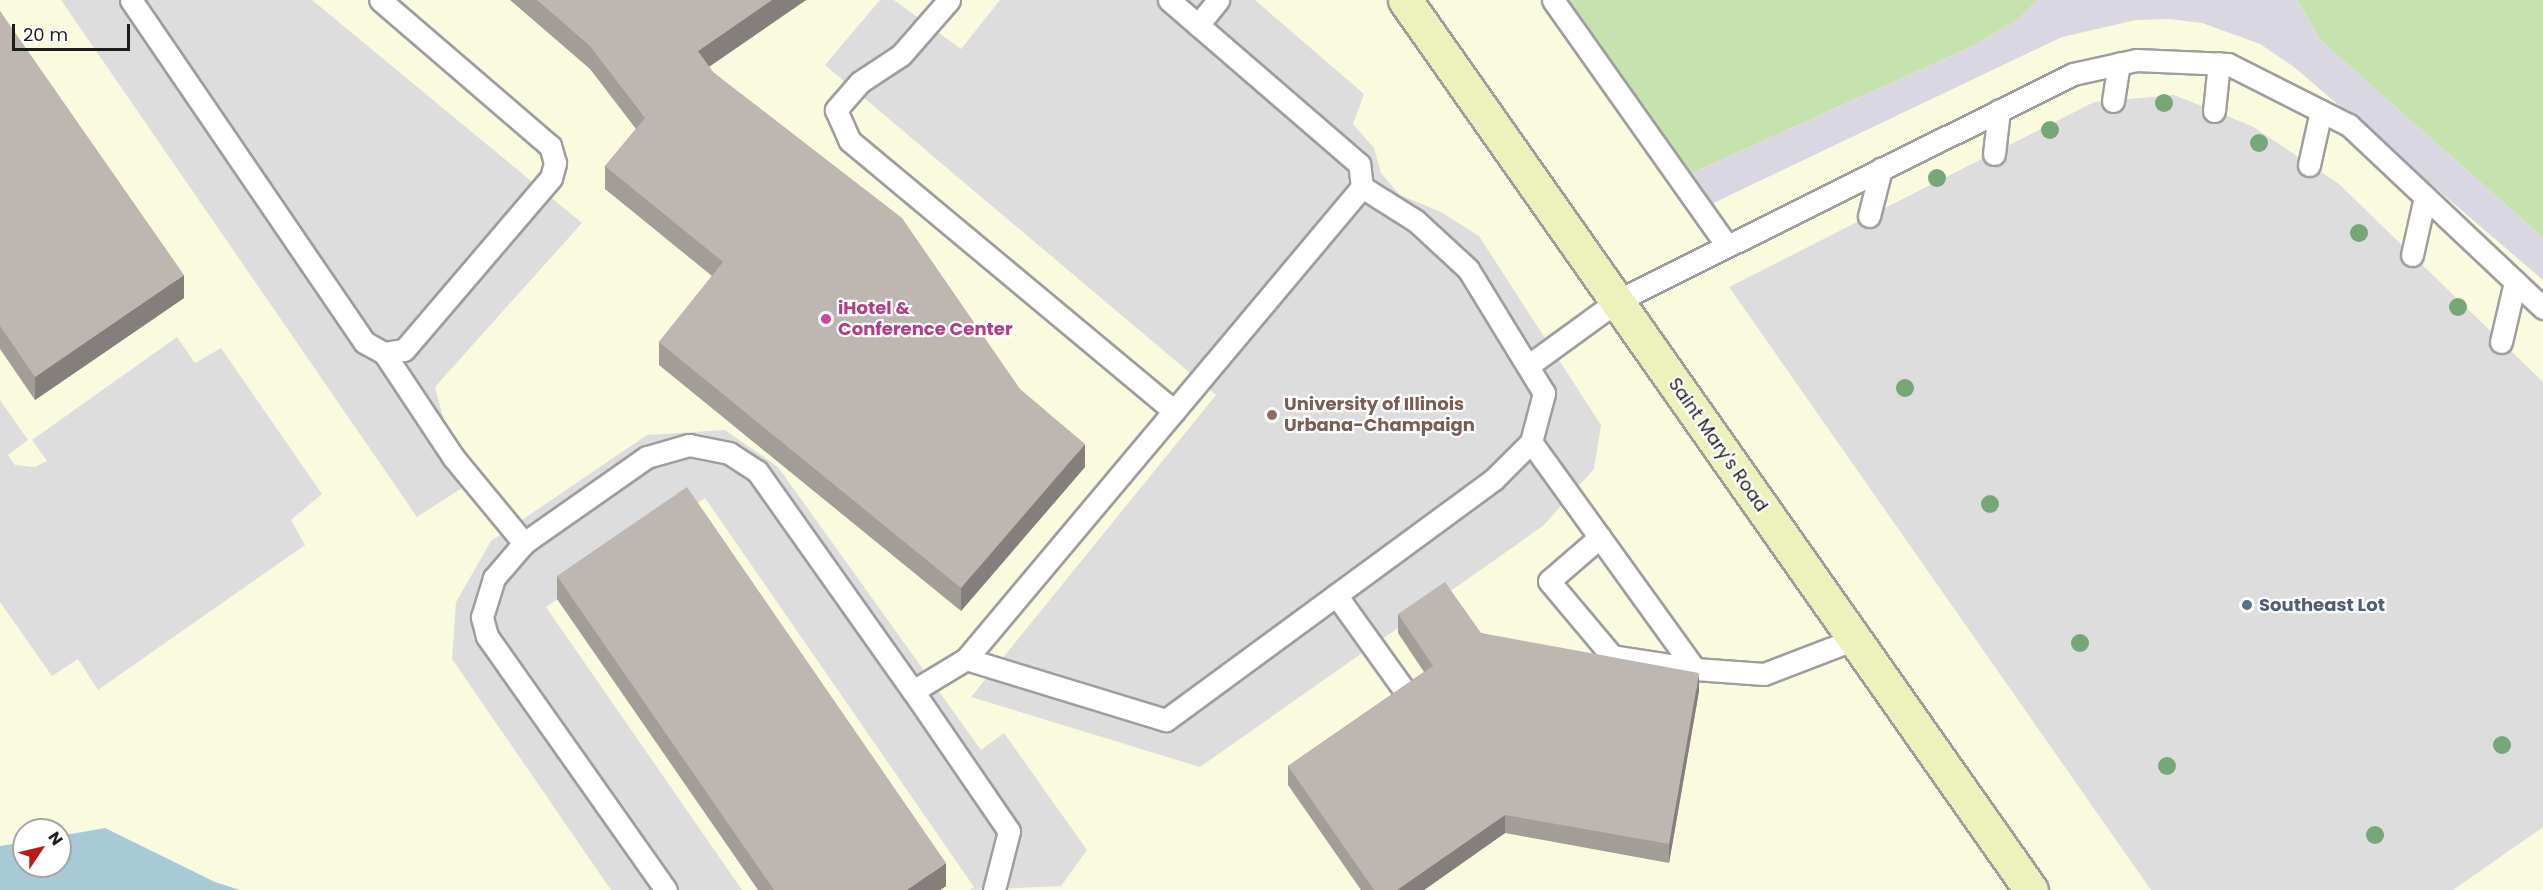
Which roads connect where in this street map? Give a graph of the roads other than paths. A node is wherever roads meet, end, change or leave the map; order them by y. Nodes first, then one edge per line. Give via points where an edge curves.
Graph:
1 (131, 0) edge
2 (380, 0) edge
3 (949, 0) edge
4 (1169, 0) edge
5 (1218, 0) edge
6 (1405, 0) edge
7 (1552, 0) edge
8 (1198, 26) junction
9 (2119, 63) junction
10 (2219, 63) junction
11 (2113, 101) dead end
12 (1999, 111) junction
13 (2214, 111) dead end
14 (2321, 111) junction
15 (1994, 154) dead end
16 (2309, 165) dead end
17 (1881, 169) junction
18 (1362, 187) junction
19 (2425, 197) junction
20 (1869, 216) dead end
21 (1726, 246) junction
22 (2412, 255) dead end
23 (2515, 282) junction
24 (1617, 301) junction
25 (2543, 308) edge
26 (2501, 342) dead end
27 (384, 353) junction
28 (1529, 365) junction
29 (1174, 411) junction
30 (1531, 442) junction
31 (1600, 537) junction
32 (524, 543) junction
33 (1336, 595) junction
34 (1855, 639) junction
35 (966, 659) junction
36 (1695, 669) junction
37 (1402, 687) edge
38 (913, 691) junction
39 (666, 890) edge
40 (994, 890) edge
41 (2031, 890) edge

1 - 27 lane via 364,342
2 - 27 lane via 550,146 555,163 551,178 404,350
3 - 29 lane via 901,55 860,82 836,110 850,141
4 - 8 lane
5 - 8 lane
6 - 24 main road, Saint Mary's Road
7 - 21 lane
8 - 18 lane via 1359,164
9 - 10 lane via 2181,58
9 - 11 lane
9 - 12 lane via 2073,74
10 - 13 lane
10 - 14 lane
12 - 15 lane
12 - 17 lane
14 - 16 lane
14 - 19 lane via 2349,125
17 - 20 lane
17 - 21 lane
18 - 28 lane via 1416,221 1468,269
18 - 29 lane
19 - 22 lane
19 - 23 lane
21 - 24 lane
23 - 25 lane
23 - 26 lane
24 - 28 lane
24 - 34 main road, Saint Mary's Road
27 - 32 lane via 453,457
28 - 30 lane via 1544,393
29 - 35 lane
30 - 31 lane
30 - 33 lane via 1493,480
31 - 36 lane
31 - 36 lane via 1549,581 1612,656
32 - 38 lane via 647,457 688,445 729,453 757,471
32 - 39 lane via 494,578 482,617 487,636
33 - 35 lane via 1166,720
33 - 37 lane
34 - 36 lane via 1764,674
34 - 41 main road, Saint Mary's Road
35 - 38 lane
38 - 40 lane via 1008,831

